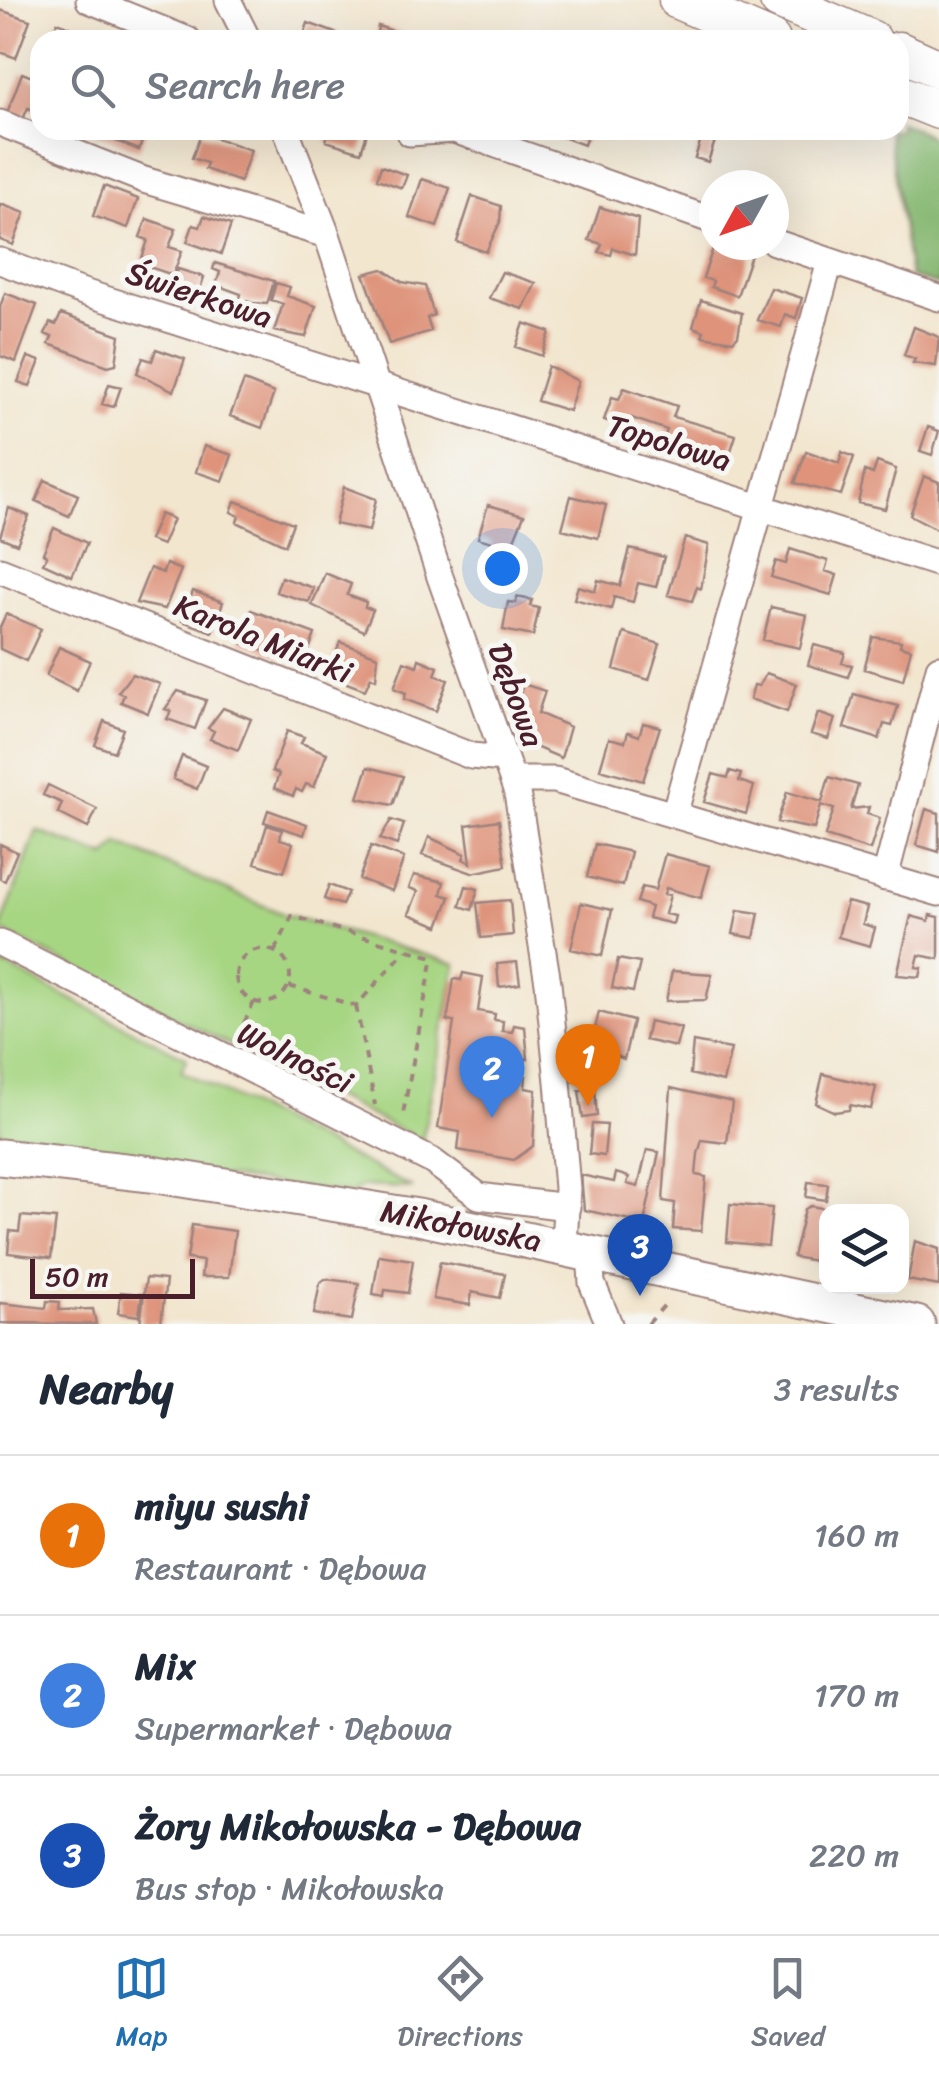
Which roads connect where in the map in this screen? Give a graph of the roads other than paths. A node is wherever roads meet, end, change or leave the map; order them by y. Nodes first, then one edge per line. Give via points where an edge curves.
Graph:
1 (90, 0) edge
2 (228, 0) edge
3 (678, 0) edge
4 (779, 0) edge
5 (164, 30) edge
6 (243, 30) edge
7 (748, 30) edge
8 (849, 30) edge
9 (909, 56) edge
10 (939, 68) edge
11 (909, 98) edge
12 (939, 110) edge
13 (0, 123) edge
14 (30, 135) edge
15 (43, 140) edge
16 (290, 140) edge
17 (483, 140) edge
18 (699, 216) edge
19 (327, 235) junction
20 (789, 247) edge
21 (0, 261) edge
22 (830, 262) junction
23 (939, 298) edge
24 (379, 387) junction
25 (758, 506) junction
26 (939, 564) edge
27 (0, 570) edge
28 (939, 668) edge
29 (508, 770) junction
30 (674, 815) junction
31 (885, 878) junction
32 (939, 893) edge
33 (0, 943) edge
34 (0, 1157) edge
35 (566, 1207) junction
36 (476, 1212) junction
37 (577, 1249) junction
38 (609, 1324) edge
39 (916, 1324) edge

1 - 5 street
2 - 6 street
3 - 7 main road
4 - 8 main road
9 - 10 main road
11 - 12 main road
13 - 14 street
15 - 19 street via 144,180
16 - 19 street, Dębowa
17 - 18 street
19 - 24 street, Dębowa
20 - 22 street
21 - 24 street, Świerkowa
22 - 23 street
22 - 25 street
24 - 25 street, Topolowa
24 - 29 street, Dębowa
25 - 26 street, Topolowa
25 - 30 street
27 - 29 street, Karola Miarki
28 - 31 street
29 - 30 street, Karola Miarki
29 - 35 street, Dębowa via 548,984
30 - 31 street, Karola Miarki
31 - 32 street, Karola Miarki
33 - 36 street, Wolności via 432,1162
34 - 36 street, Mikołowska
35 - 36 street, Wolności
35 - 37 street, Dębowa
36 - 37 street, Mikołowska
37 - 38 street, Dębowa
37 - 39 street, Mikołowska

